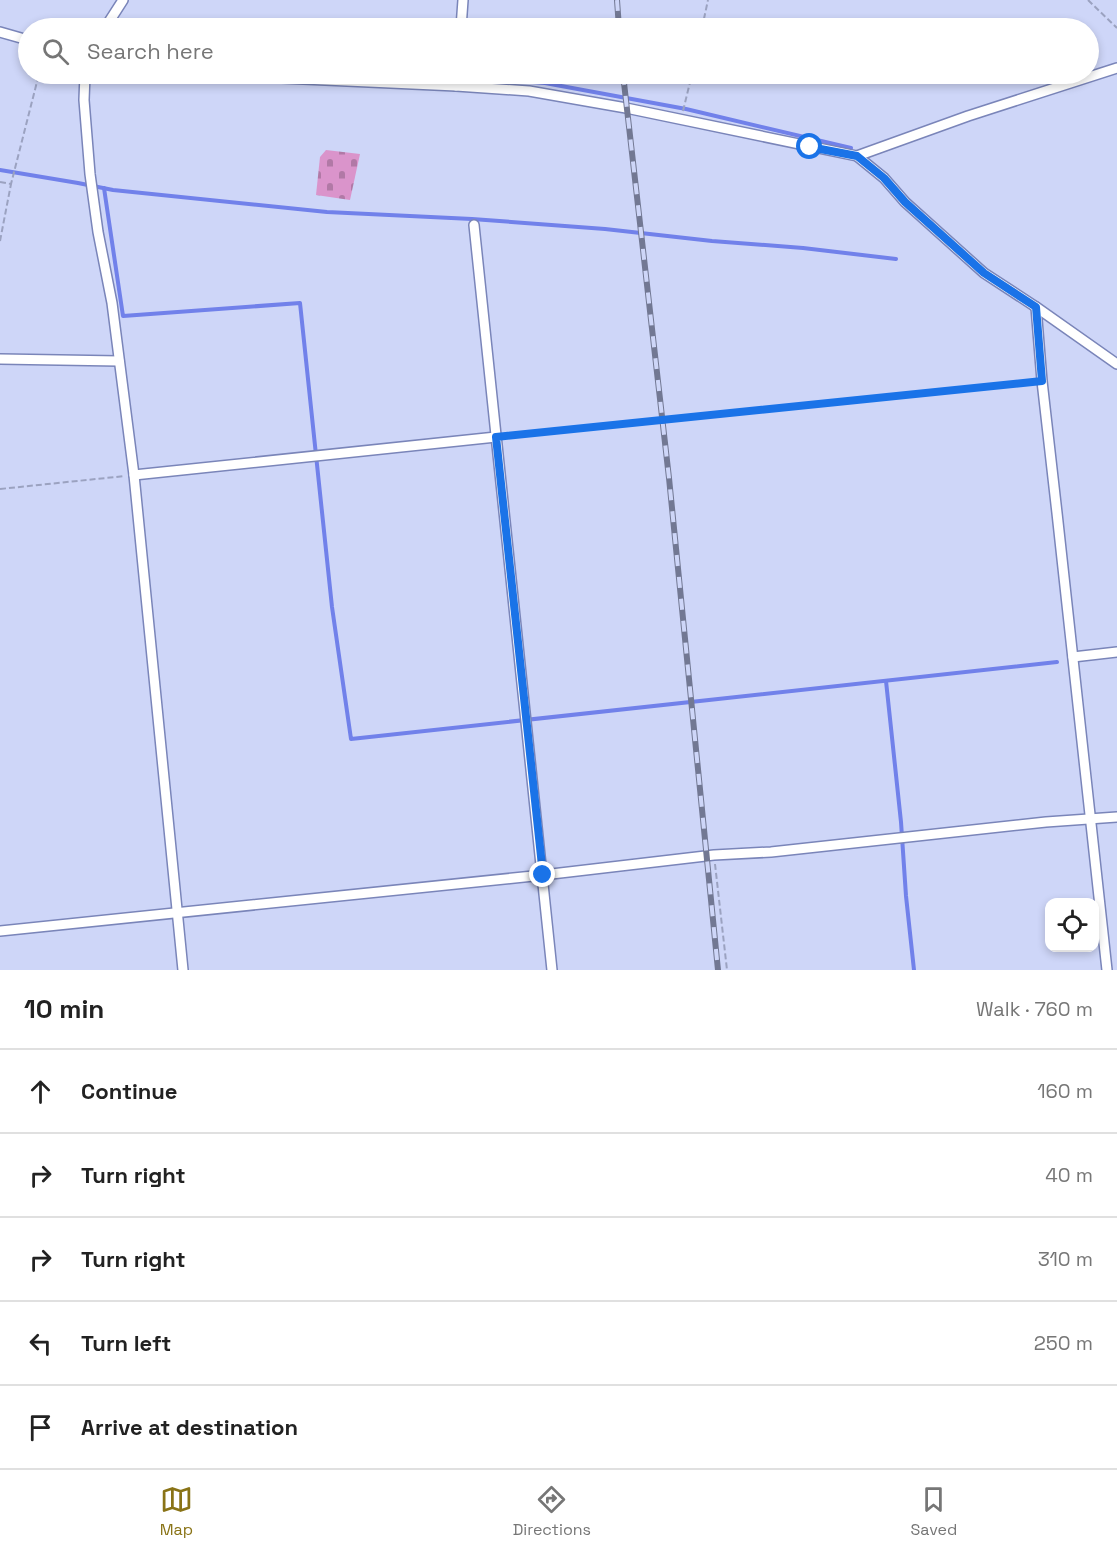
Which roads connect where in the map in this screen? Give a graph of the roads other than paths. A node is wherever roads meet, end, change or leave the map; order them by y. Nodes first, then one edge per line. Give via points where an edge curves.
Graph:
1 (123, 0) edge
2 (463, 0) edge
3 (111, 18) edge
4 (462, 18) edge
5 (0, 32) edge
6 (18, 37) edge
7 (1117, 68) edge
8 (1099, 74) edge
9 (85, 84) edge
10 (412, 84) edge
11 (1067, 84) edge
12 (456, 86) joint
13 (857, 156) junction
14 (474, 225) dead end
15 (1036, 307) junction
16 (0, 359) edge
17 (1116, 360) edge
18 (118, 362) junction
19 (496, 437) junction
20 (134, 475) junction
21 (1117, 652) edge
22 (1073, 657) junction
23 (1117, 817) edge
24 (1090, 818) junction
25 (543, 875) junction
26 (177, 913) junction
27 (0, 931) edge
28 (183, 970) edge
29 (552, 970) edge
30 (1107, 970) edge

1 - 3 street
2 - 4 street
5 - 6 street
7 - 8 street
9 - 18 street via 90,174
10 - 12 street
11 - 13 street
12 - 13 street via 529,91
13 - 15 street via 984,273
14 - 19 street
15 - 17 street
15 - 22 street
16 - 18 street
18 - 20 street
19 - 20 street
19 - 25 street
20 - 26 street
21 - 22 street
22 - 24 street
23 - 24 street
24 - 25 street
24 - 30 street
25 - 26 street
25 - 29 street
26 - 27 street
26 - 28 street

